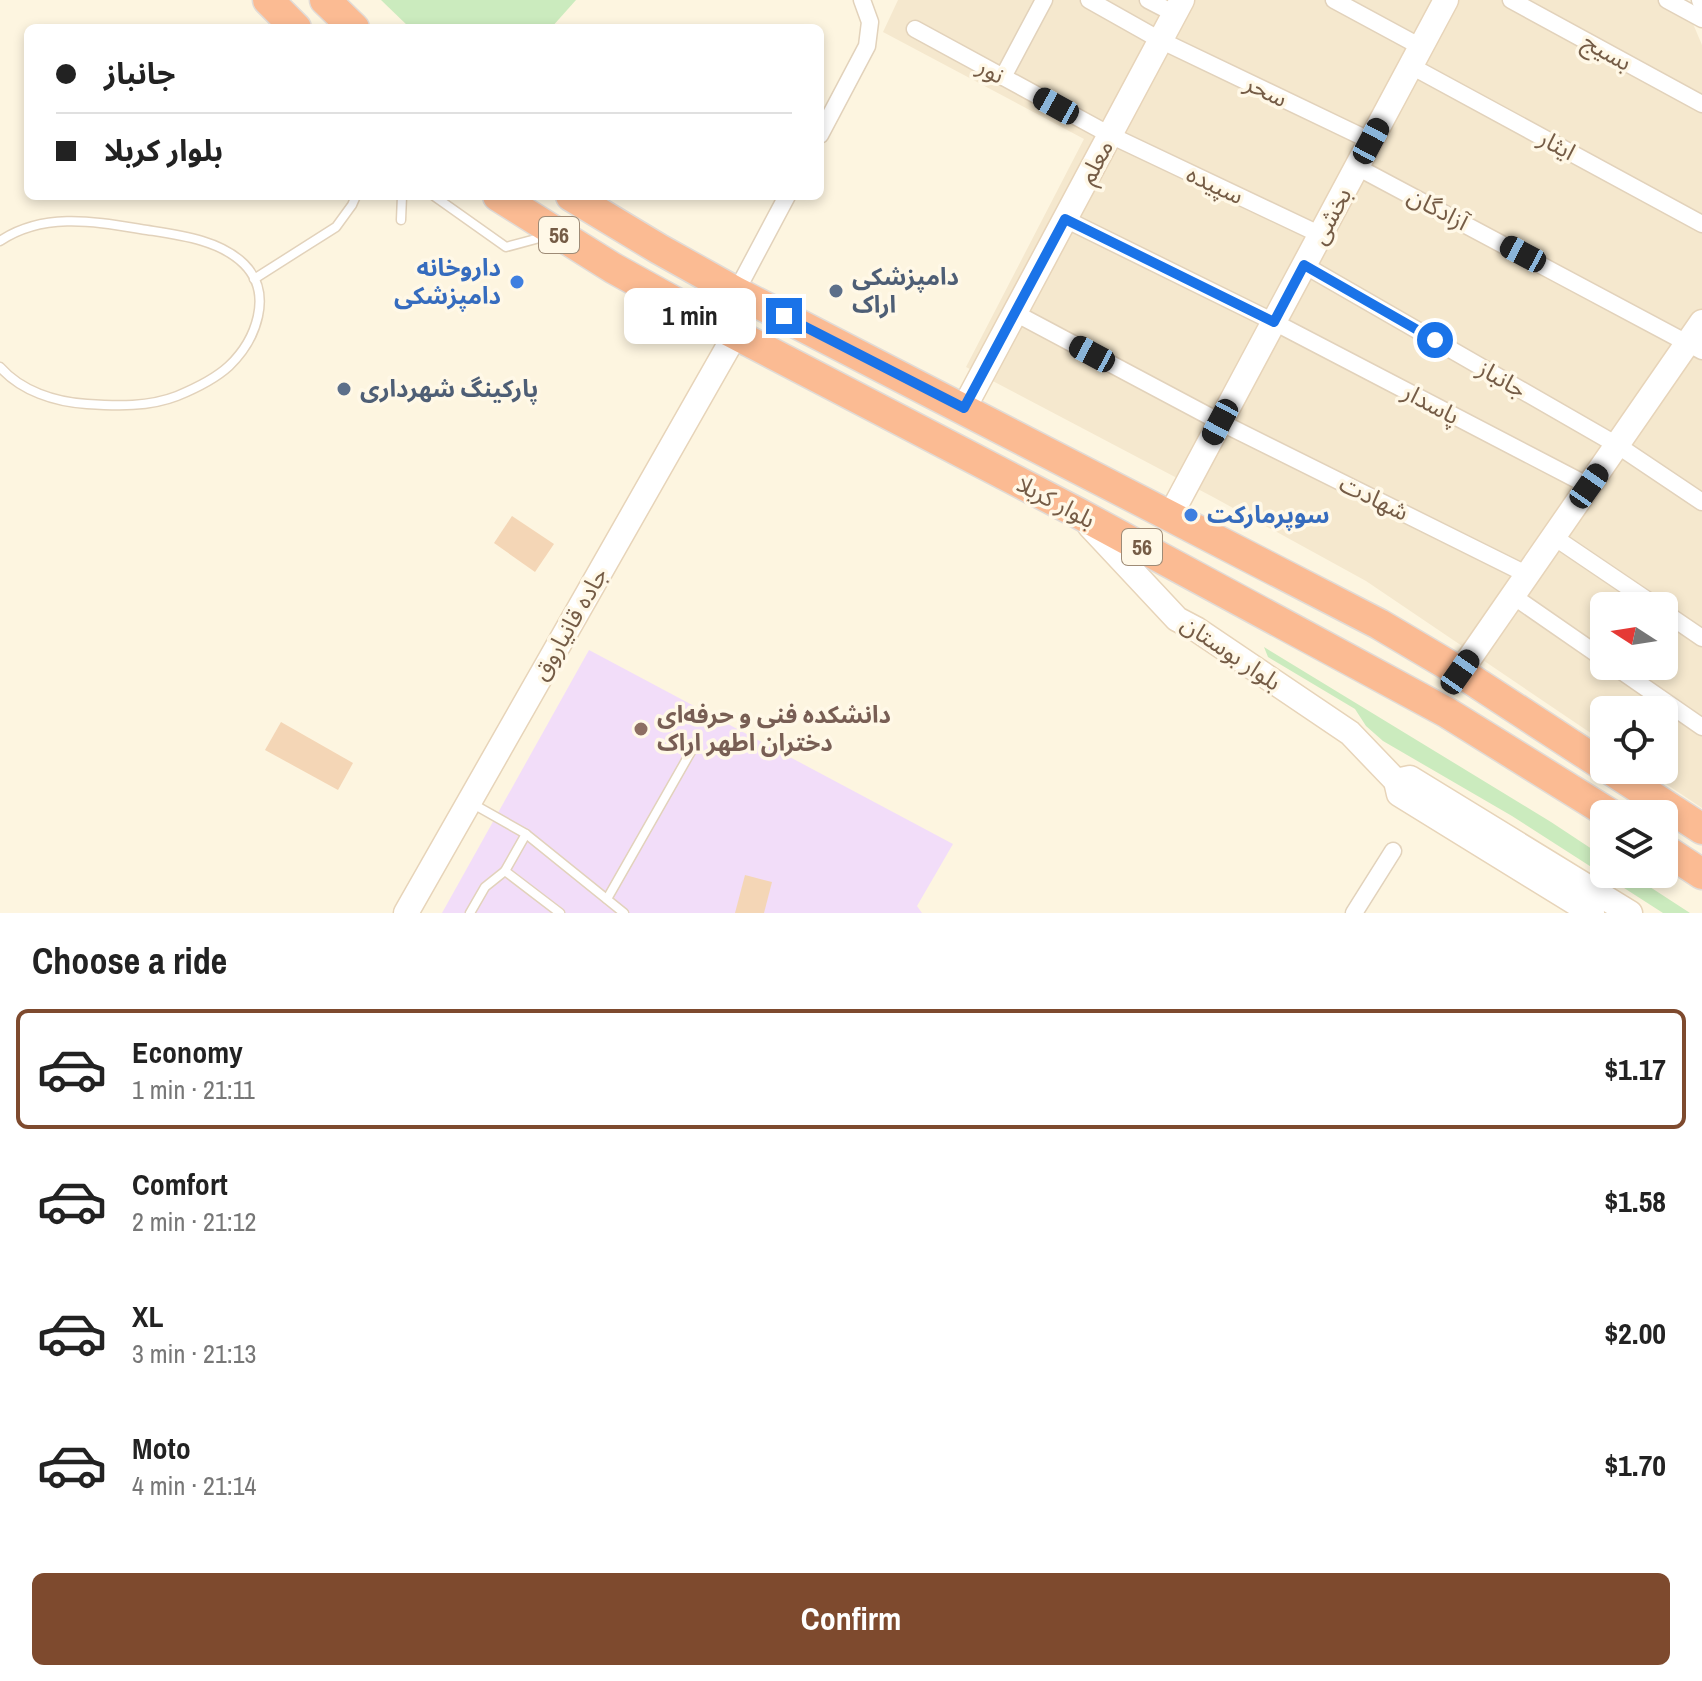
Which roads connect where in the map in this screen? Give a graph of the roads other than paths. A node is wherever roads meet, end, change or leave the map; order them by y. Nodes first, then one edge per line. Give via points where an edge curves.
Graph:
1 (268, 0) edge
2 (325, 0) edge
3 (862, 0) edge
4 (1044, 0) edge
5 (1089, 0) edge
6 (1148, 0) edge
7 (1334, 0) edge
8 (1446, 0) edge
9 (1511, 0) edge
10 (1667, 0) edge
11 (1178, 7) edge
12 (1702, 19) edge
13 (292, 24) edge
14 (350, 24) edge
15 (915, 29) dead end
16 (1160, 40) junction
17 (1416, 56) junction
18 (1003, 77) junction
19 (1702, 104) edge
20 (824, 127) edge
21 (1110, 135) junction
22 (1371, 141) junction
23 (1357, 167) junction
24 (354, 200) edge
25 (402, 200) edge
26 (440, 200) edge
27 (504, 200) edge
28 (578, 200) edge
29 (785, 200) edge
30 (1065, 219) junction
31 (401, 220) dead end
32 (1702, 224) edge
33 (555, 233) junction
34 (1321, 235) junction
35 (0, 241) edge
36 (1304, 265) junction
37 (254, 279) junction
38 (736, 292) junction
39 (1015, 313) junction
40 (1274, 322) junction
41 (735, 335) junction
42 (1697, 338) edge
43 (0, 367) edge
44 (964, 408) junction
45 (1220, 422) junction
46 (1617, 445) junction
47 (1589, 486) junction
48 (1702, 502) edge
49 (1078, 513) junction
50 (1170, 516) junction
51 (1554, 537) junction
52 (1528, 575) junction
53 (1635, 592) edge
54 (1513, 596) junction
55 (1678, 622) edge
56 (1702, 638) edge
57 (1590, 649) edge
58 (1460, 672) junction
59 (1634, 680) edge
60 (1702, 727) edge
61 (697, 741) dead end
62 (1590, 757) edge
63 (1396, 781) junction
64 (1633, 784) edge
65 (469, 802) junction
66 (1590, 802) edge
67 (1702, 829) edge
68 (526, 834) junction
69 (1393, 851) dead end
70 (1678, 858) edge
71 (505, 871) junction
72 (1702, 874) edge
73 (607, 899) junction
74 (406, 913) edge
75 (470, 913) edge
76 (560, 913) edge
77 (624, 913) edge
78 (1354, 913) edge
79 (1592, 913) edge
80 (1630, 913) edge

1 - 13 highway
2 - 14 highway
3 - 20 street via 870,22 867,46
4 - 18 street
5 - 16 street, سحر
6 - 11 street
7 - 17 street, ایثار
8 - 17 street, بخشی
9 - 19 street, بسیج
10 - 12 street
11 - 16 street, معلم
15 - 18 street, نور
16 - 21 street, معلم
16 - 22 street, سحر
17 - 22 street, بخشی
17 - 32 street, ایثار
18 - 21 street, نور
21 - 30 street, معلم
21 - 34 street, سپیده
22 - 23 street, بخشی
23 - 34 street, بخشی
23 - 42 street, آزادگان
24 - 37 lane via 336,227
25 - 31 lane
26 - 33 lane via 506,247
27 - 33 highway, بلوار کربلا / 56
28 - 38 highway, 56
29 - 38 street
30 - 39 street, معلم
30 - 40 street, پاسدار
33 - 41 highway, بلوار کربلا / 56
34 - 36 street, بخشی
35 - 37 lane via 24,228 61,220 96,221 205,243 233,255
36 - 40 street, بخشی
36 - 46 street, جانباز
37 - 43 lane via 261,305 248,345 228,367 175,396 142,405 70,403 32,391
38 - 44 highway, بلوار کربلا / 56
39 - 44 street, معلم
39 - 45 street, شهادت
40 - 45 street, بخشی
40 - 47 street, پاسدار
41 - 49 highway, بلوار کربلا / 56
41 - 65 street, جاده قانیاروق
42 - 46 street
44 - 50 highway, بلوار کربلا / 56
45 - 50 street, بخشی
45 - 52 street, شهادت
46 - 47 street
46 - 48 street, جانباز
47 - 51 street
49 - 63 street, بلوار بوستان via 1177,619 1350,733
49 - 66 highway, بلوار کربلا / 56 via 1446,712
50 - 58 highway, بلوار کربلا / 56
51 - 52 street
51 - 53 street
52 - 54 street
54 - 57 street
54 - 58 street
55 - 56 street
58 - 62 highway, بلوار کربلا / 56
59 - 60 street
61 - 73 lane
63 - 79 street, بلوار بوستان via 1399,794
63 - 80 street via 1410,778
64 - 67 highway
65 - 68 lane
65 - 74 street, جاده قانیاروق
68 - 71 lane
68 - 73 lane
69 - 78 street
70 - 72 highway
71 - 75 lane via 485,887
71 - 76 lane
73 - 77 lane

